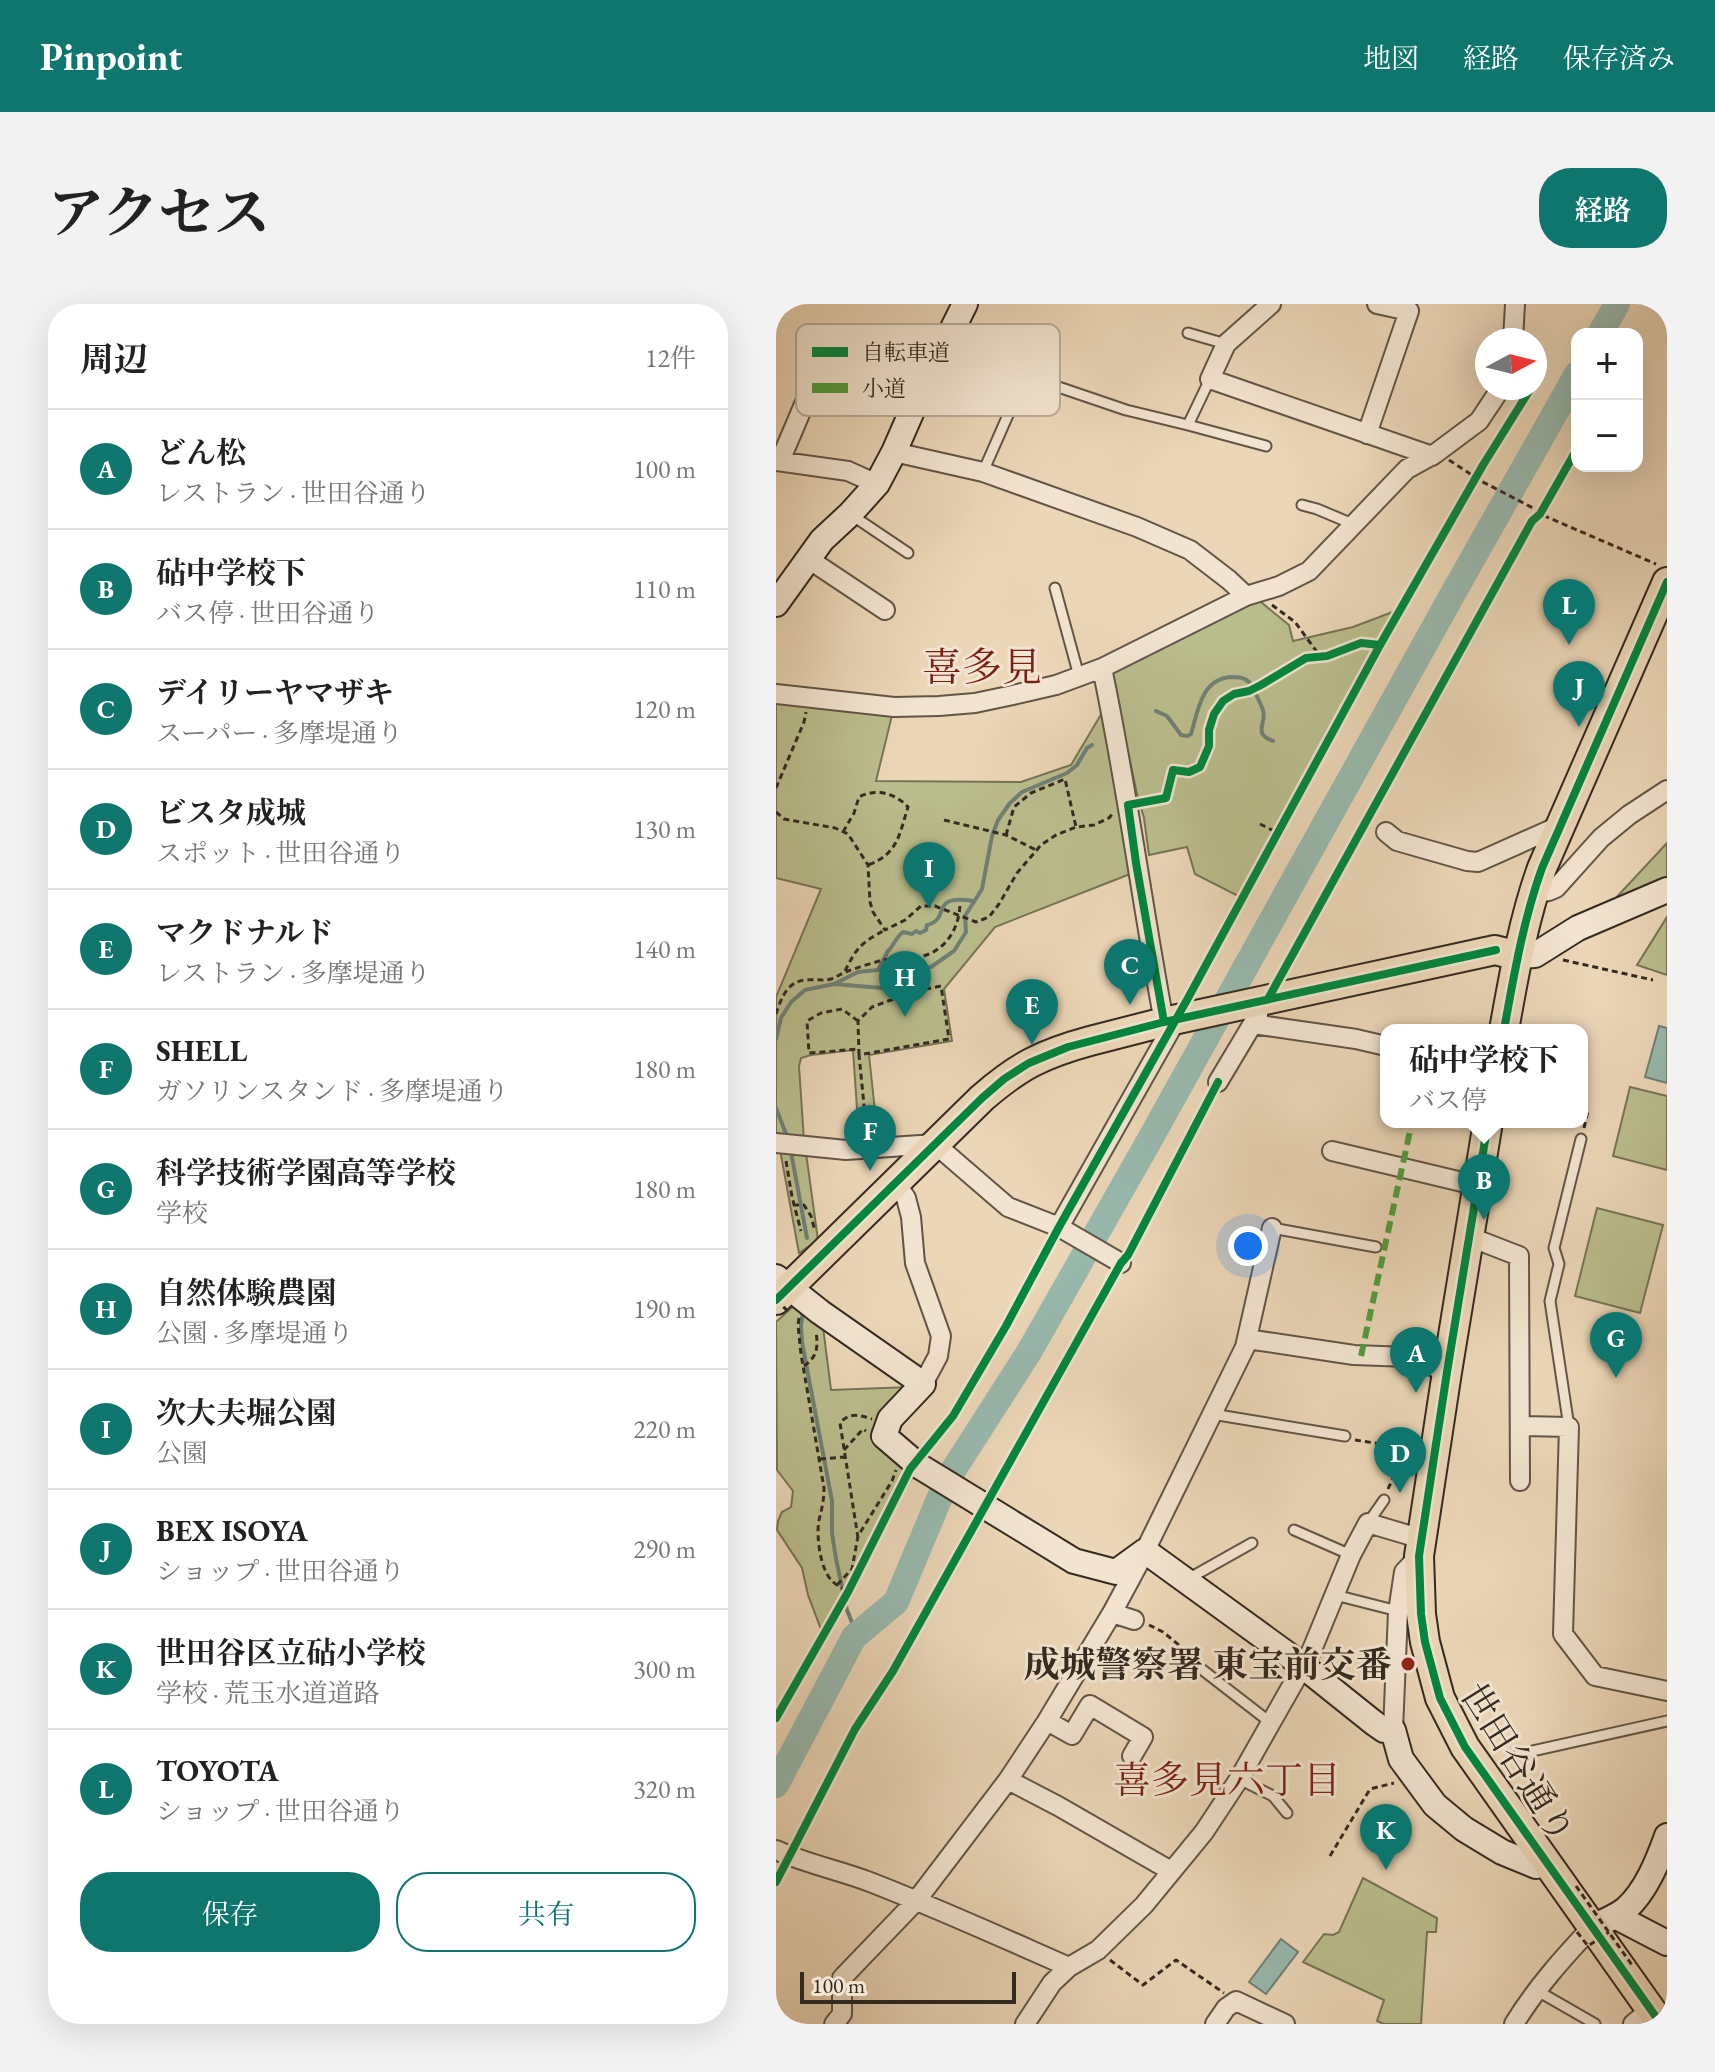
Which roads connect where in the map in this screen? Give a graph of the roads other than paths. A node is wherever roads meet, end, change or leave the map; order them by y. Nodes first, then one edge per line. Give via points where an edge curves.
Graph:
1 (965, 304) edge
2 (1271, 304) edge
3 (1377, 304) edge
4 (1515, 304) edge
5 (955, 324) edge
6 (1514, 328) edge
7 (1188, 333) dead end
8 (1226, 344) junction
9 (1210, 379) junction
10 (1060, 388) edge
11 (1493, 400) edge
12 (798, 416) edge
13 (910, 416) edge
14 (1008, 416) edge
15 (1188, 425) junction
16 (1367, 434) junction
17 (1266, 446) dead end
18 (894, 452) junction
19 (1434, 455) junction
20 (778, 461) edge
21 (983, 472) junction
22 (877, 484) junction
23 (1302, 505) dead end
24 (850, 514) junction
25 (1355, 525) junction
26 (908, 553) dead end
27 (807, 558) junction
28 (1667, 582) edge
29 (1055, 588) dead end
30 (1247, 590) junction
31 (776, 604) edge
32 (885, 610) dead end
33 (1102, 668) junction
34 (1079, 676) junction
35 (776, 694) edge
36 (1667, 790) edge
37 (1561, 825) junction
38 (1386, 832) dead end
39 (1667, 890) edge
40 (1533, 894) junction
41 (1518, 956) junction
42 (1261, 1008) junction
43 (1176, 1020) junction
44 (1505, 1024) edge
45 (1380, 1045) edge
46 (1218, 1082) dead end
47 (1487, 1128) edge
48 (1581, 1139) road end
49 (935, 1144) junction
50 (788, 1145) edge
51 (1332, 1151) dead end
52 (896, 1183) junction
53 (1479, 1186) junction
54 (1272, 1228) joint
55 (1063, 1229) junction
56 (1470, 1237) junction
57 (1376, 1247) dead end
58 (1119, 1261) dead end
59 (781, 1296) edge
60 (1247, 1339) junction
61 (1447, 1372) junction
62 (923, 1384) junction
63 (1212, 1414) junction
64 (1520, 1426) junction
65 (1569, 1427) junction
66 (1345, 1436) road end
67 (1520, 1481) dead end
68 (1384, 1500) road end
69 (1368, 1523) junction
70 (1294, 1530) dead end
71 (1252, 1543) dead end
72 (1421, 1548) junction
73 (1145, 1551) junction
74 (1351, 1555) junction
75 (1185, 1581) junction
76 (1335, 1595) junction
77 (1398, 1612) junction
78 (1112, 1613) junction
79 (1134, 1620) road end
80 (1182, 1654) road end
81 (1667, 1691) edge
82 (1047, 1721) junction
83 (1667, 1721) edge
84 (1271, 1723) junction
85 (1393, 1730) junction
86 (1519, 1754) dead end
87 (1132, 1756) dead end
88 (1239, 1779) junction
89 (1008, 1780) junction
90 (1287, 1813) dead end
91 (1667, 1836) edge
92 (781, 1852) edge
93 (1548, 1863) junction
94 (1171, 1871) junction
95 (916, 1901) junction
96 (1667, 1925) edge
97 (1598, 1927) junction
98 (1667, 1938) edge
99 (1069, 1967) junction
100 (1536, 1990) junction
101 (1648, 2019) edge
102 (834, 2024) edge
103 (1025, 2024) edge
104 (1215, 2024) edge
105 (1285, 2024) edge
106 (1514, 2024) edge
107 (1595, 2024) edge

1 - 5 main road
2 - 8 street
3 - 16 street via 1409,311
4 - 6 street
7 - 8 lane
8 - 9 street
9 - 15 lane
9 - 16 street
10 - 15 lane
11 - 19 street via 1479,421
12 - 20 street
13 - 18 main road
14 - 21 lane
15 - 17 lane
16 - 19 street
18 - 21 street
18 - 22 main road
19 - 25 street via 1407,469
20 - 22 street via 848,471
21 - 30 street via 1190,550
22 - 24 main road
23 - 25 lane
24 - 26 lane
24 - 27 main road
25 - 30 street via 1309,571 1279,586
27 - 31 main road
27 - 32 street
28 - 37 main road
29 - 34 lane
30 - 33 street
33 - 34 street
33 - 43 street via 1136,863
34 - 35 street via 975,703 939,706 894,707
36 - 40 street via 1601,838 1556,888
37 - 38 street via 1478,862 1397,841
37 - 40 main road
39 - 41 main road via 1578,928 1535,955
40 - 41 main road
41 - 42 main road via 1495,950
41 - 44 main road
42 - 43 main road
42 - 45 street
42 - 46 street
43 - 49 main road via 1068,1047 1029,1063 1004,1079
43 - 55 street
47 - 53 main road, 世田谷通り
48 - 65 lane via 1554,1248 1559,1264 1550,1301
49 - 50 street via 863,1150
49 - 52 main road
49 - 55 street via 1008,1207
51 - 53 street
52 - 59 main road
52 - 62 street via 906,1198 915,1263 941,1336 938,1356
53 - 56 main road, 世田谷通り
54 - 57 lane
54 - 60 street
55 - 58 street
56 - 61 main road, 世田谷通り
56 - 64 street via 1519,1256
59 - 62 main road
60 - 61 street via 1354,1355 1409,1357
60 - 63 street
61 - 72 main road, 世田谷通り
62 - 73 main road via 890,1419 884,1436 907,1465 1074,1561 1116,1572
63 - 66 lane
63 - 73 street
64 - 65 street
64 - 67 street
65 - 81 street via 1563,1634 1595,1676
68 - 69 lane
69 - 72 street
69 - 74 street
70 - 74 lane
71 - 75 lane
72 - 77 street via 1404,1572
72 - 93 main road, 世田谷通り via 1421,1614 1440,1698 1465,1747
73 - 75 main road
73 - 78 street
74 - 76 street
75 - 85 main road via 1374,1723
76 - 77 lane
76 - 84 street via 1311,1652
77 - 85 street
78 - 79 street
78 - 82 street
80 - 84 lane
82 - 87 street via 1072,1735 1090,1705 1143,1737
82 - 89 street
83 - 86 lane
84 - 88 street
85 - 93 main road via 1401,1759 1435,1805 1502,1852 1536,1866
88 - 90 lane via 1273,1796
88 - 94 street
89 - 94 street
89 - 95 street
91 - 97 main road via 1649,1878 1629,1906
92 - 95 street
93 - 97 main road, 世田谷通り
94 - 99 street via 1098,1950
95 - 99 street
95 - 102 street via 842,1978 842,2014
96 - 97 main road
97 - 98 main road
97 - 100 street
97 - 101 main road, 世田谷通り
99 - 103 street
100 - 106 street
100 - 107 lane
104 - 105 street via 1236,2001

